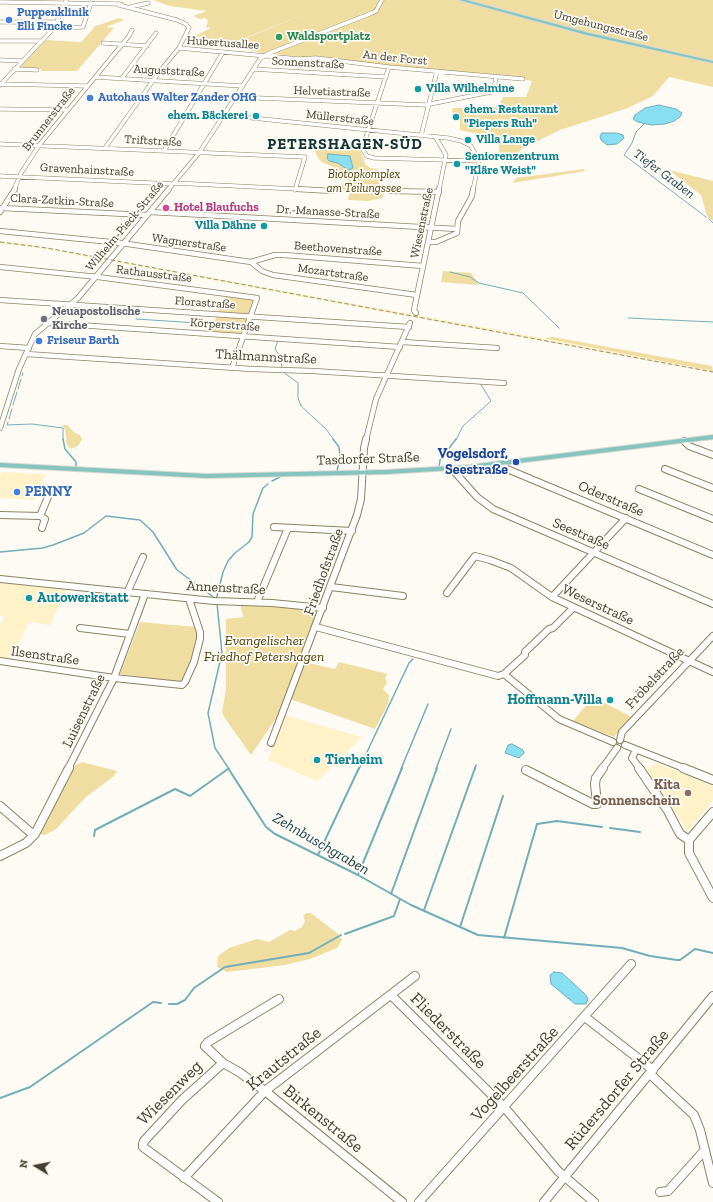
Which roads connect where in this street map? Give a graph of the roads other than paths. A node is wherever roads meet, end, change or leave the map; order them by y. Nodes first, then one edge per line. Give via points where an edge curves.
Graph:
1 (382, 0) edge
2 (461, 0) edge
3 (0, 2) edge
4 (65, 2) edge
5 (148, 3) dead end
6 (91, 4) junction
7 (119, 5) junction
8 (135, 5) junction
9 (130, 7) junction
10 (0, 22) edge
11 (57, 22) junction
12 (54, 28) junction
13 (132, 30) dead end
14 (156, 34) dead end
15 (0, 41) edge
16 (41, 41) junction
17 (103, 43) dead end
18 (122, 44) junction
19 (147, 46) junction
20 (179, 48) junction
21 (223, 52) junction
22 (265, 55) junction
23 (0, 60) edge
24 (22, 61) junction
25 (713, 62) edge
26 (389, 67) junction
27 (253, 69) junction
28 (14, 70) junction
29 (37, 70) dead end
30 (437, 71) junction
31 (95, 77) junction
32 (386, 77) junction
33 (496, 77) junction
34 (122, 78) junction
35 (523, 79) dead end
36 (153, 80) junction
37 (0, 84) edge
38 (205, 84) junction
39 (87, 86) junction
40 (242, 86) junction
41 (235, 98) junction
42 (377, 104) junction
43 (428, 105) junction
44 (0, 109) edge
45 (68, 110) junction
46 (224, 115) junction
47 (367, 130) junction
48 (421, 136) junction
49 (436, 138) junction
50 (0, 144) edge
51 (40, 146) junction
52 (105, 148) junction
53 (164, 151) junction
54 (199, 153) junction
55 (445, 160) junction
56 (479, 161) junction
57 (0, 176) edge
58 (19, 176) junction
59 (173, 184) junction
60 (295, 190) junction
61 (332, 191) dead end
62 (391, 191) dead end
63 (438, 192) junction
64 (1, 210) edge
65 (148, 214) junction
66 (431, 228) junction
67 (457, 229) junction
68 (0, 231) edge
69 (428, 242) junction
70 (124, 243) junction
71 (251, 262) junction
72 (423, 266) junction
73 (0, 267) edge
74 (96, 277) junction
75 (417, 295) junction
76 (0, 300) edge
77 (71, 304) junction
78 (416, 313) dead end
79 (251, 316) junction
80 (48, 323) junction
81 (410, 325) joint
82 (244, 336) junction
83 (401, 344) junction
84 (0, 346) edge
85 (29, 348) junction
86 (496, 348) dead end
87 (26, 354) junction
88 (232, 368) junction
89 (386, 375) junction
90 (504, 383) dead end
91 (1, 403) dead end
92 (8, 404) junction
93 (0, 428) edge
94 (713, 437) edge
95 (684, 441) junction
96 (713, 455) edge
97 (502, 464) junction
98 (0, 466) edge
99 (665, 468) dead end
100 (452, 469) junction
101 (362, 473) junction
102 (713, 488) edge
103 (639, 489) dead end
104 (46, 493) dead end
105 (0, 514) edge
106 (40, 516) junction
107 (626, 518) junction
108 (713, 518) edge
109 (274, 527) dead end
110 (42, 528) dead end
111 (288, 528) junction
112 (352, 531) junction
113 (593, 553) junction
114 (713, 555) edge
115 (143, 557) dead end
116 (0, 579) edge
117 (331, 587) junction
118 (127, 592) junction
119 (447, 593) dead end
120 (145, 594) junction
121 (403, 596) dead end
122 (552, 597) junction
123 (191, 599) junction
124 (257, 602) junction
125 (713, 604) edge
126 (323, 608) junction
127 (573, 608) junction
128 (316, 627) junction
129 (80, 628) dead end
130 (130, 634) junction
131 (713, 636) edge
132 (689, 660) junction
133 (0, 661) edge
134 (713, 672) edge
135 (504, 674) junction
136 (114, 678) junction
137 (271, 743) dead end
138 (619, 744) junction
139 (636, 750) junction
140 (526, 770) dead end
141 (713, 780) edge
142 (0, 806) edge
143 (713, 812) edge
144 (35, 834) junction
145 (689, 840) junction
146 (0, 856) edge
147 (713, 898) edge
148 (631, 964) dead end
149 (415, 976) dead end
150 (391, 995) junction
151 (713, 996) edge
152 (279, 998) dead end
153 (586, 1017) junction
154 (205, 1046) joint
155 (223, 1063) junction
156 (652, 1072) junction
157 (265, 1091) junction
158 (505, 1108) junction
159 (704, 1151) junction
160 (564, 1177) junction
161 (184, 1178) junction
162 (713, 1183) edge
163 (660, 1192) dead end
164 (218, 1202) edge
165 (402, 1202) edge
166 (419, 1202) edge
167 (544, 1202) edge
168 (594, 1202) edge

1 - 22 street, Wilhelm-Pieck-Straße via 372,13
2 - 25 main road, Umgehungsstraße via 588,34
3 - 4 street
4 - 6 street
4 - 11 street
5 - 8 street
6 - 7 street
6 - 12 street via 83,27
7 - 8 street
7 - 9 street
8 - 9 street
9 - 20 street via 181,21 188,27
10 - 11 street
11 - 12 street
12 - 16 street
13 - 18 street, Brunnerstraße
14 - 19 street
15 - 16 street
16 - 24 street
17 - 18 street
18 - 19 street
18 - 31 street, Brunnerstraße
19 - 34 street
20 - 21 street, Hubertusallee
20 - 36 street
21 - 22 street, Hubertusallee
21 - 38 street
22 - 26 street, An der Forst
22 - 27 street, Wilhelm-Pieck-Straße
23 - 24 street
24 - 28 street
26 - 30 street, An der Forst
26 - 32 street
27 - 32 street, Sonnenstraße
27 - 40 street, Wilhelm-Pieck-Straße
28 - 29 street
28 - 37 street
30 - 33 street, An der Forst
30 - 43 street
31 - 34 street, Auguststraße
31 - 39 street, Brunnerstraße
32 - 42 street
33 - 35 street, An der Forst
33 - 43 street, Helvetiastraße via 490,92
34 - 36 street, Auguststraße
36 - 38 street, Auguststraße
36 - 52 street
37 - 39 street
38 - 40 street, Auguststraße
38 - 53 street
39 - 45 street, Brunnerstraße
40 - 41 street, Wilhelm-Pieck-Straße
41 - 42 street, Helvetiastraße
41 - 46 street, Wilhelm-Pieck-Straße
42 - 43 street, Helvetiastraße
42 - 47 street
43 - 48 street
44 - 45 street
45 - 51 street, Brunnerstraße
46 - 47 street, Müllerstraße
46 - 54 street, Wilhelm-Pieck-Straße
47 - 48 street, Müllerstraße
47 - 55 street via 363,148 364,153 370,158
48 - 49 street, Müllerstraße
49 - 55 street via 446,152
49 - 56 street, Müllerstraße via 455,140 471,146
50 - 51 street, Triftstraße
51 - 52 street, Triftstraße
51 - 58 street, Brunnerstraße
52 - 53 street, Triftstraße
53 - 54 street, Triftstraße
54 - 59 street, Wilhelm-Pieck-Straße
54 - 60 street, Triftstraße via 305,157
55 - 56 street
55 - 63 street, Wiesenstraße
56 - 67 street via 472,196
57 - 58 street, Gravenhainstraße
58 - 59 street, Gravenhainstraße
58 - 64 street, Brunnerstraße via 13,194
59 - 60 street, Gravenhainstraße
59 - 65 street, Wilhelm-Pieck-Straße
60 - 61 street, Gravenhainstraße
62 - 63 street
63 - 66 street, Wiesenstraße
64 - 65 street, Clara-Zetkin-Straße
65 - 66 street, Dr.-Manasse-Straße
65 - 70 street, Wilhelm-Pieck-Straße
66 - 67 street, Dr.-Manasse-Straße
66 - 69 street, Wiesenstraße
67 - 69 street via 454,235 436,242
68 - 70 street, Wagnerstraße
69 - 72 street, Wiesenstraße
70 - 71 street, Wagnerstraße
70 - 74 street, Wilhelm-Pieck-Straße
71 - 72 street, Beethovenstraße via 284,255
71 - 75 street, Mozartstraße via 265,273 273,275
72 - 75 street, Wiesenstraße
73 - 74 street, Rathausstraße
74 - 77 street, Wilhelm-Pieck-Straße
74 - 79 street, Rathausstraße via 257,298
75 - 78 street, Wiesenstraße via 414,310
76 - 77 street, Florastraße
77 - 79 street, Florastraße
77 - 80 street, Wilhelm-Pieck-Straße
79 - 81 street, Florastraße
79 - 82 street
80 - 82 street, Körperstraße
80 - 85 street, Wilhelm-Pieck-Straße via 35,334
81 - 83 street, Friedhofstraße
82 - 83 street, Körperstraße
82 - 88 street
83 - 86 street, Körperstraße
83 - 89 street, Friedhofstraße
84 - 85 street
85 - 87 street, Wilhelm-Pieck-Straße
87 - 88 street, Thälmannstraße
87 - 92 street, Wilhelm-Pieck-Straße
88 - 89 street, Thälmannstraße
89 - 90 street, Thälmannstraße
89 - 101 street, Friedhofstraße via 376,399 364,448
91 - 92 street
92 - 93 street, Wilhelm-Pieck-Straße
94 - 95 main road, Tasdorfer Straße
95 - 96 street via 689,446
95 - 97 main road, Tasdorfer Straße
97 - 100 main road, Tasdorfer Straße
97 - 107 street, Oderstraße via 507,469
98 - 101 main road, Tasdorfer Straße via 206,476
99 - 102 street
100 - 101 main road, Tasdorfer Straße
100 - 113 street, Seestraße via 477,497 493,509
101 - 112 street, Friedhofstraße via 360,507
103 - 108 street
104 - 106 street via 48,497
105 - 106 street
106 - 110 street via 45,519
107 - 113 street
107 - 114 street, Oderstraße
109 - 111 street
111 - 112 street
111 - 124 street
112 - 117 street, Friedhofstraße
113 - 122 street
113 - 125 street, Seestraße
115 - 118 street
116 - 118 street, Annenstraße
117 - 121 street
117 - 126 street, Friedhofstraße
118 - 120 street, Annenstraße
119 - 122 street, Weserstraße via 475,556 507,566
120 - 123 street, Annenstraße
120 - 130 street, Luisenstraße
122 - 127 street, Weserstraße
123 - 124 street, Annenstraße
123 - 136 street, Ilsenstraße via 200,639 186,682 177,686
124 - 126 street, Annenstraße
126 - 128 street, Friedhofstraße
127 - 132 street, Weserstraße
127 - 135 street
128 - 135 street via 443,664 498,676
128 - 137 street, Friedhofstraße
129 - 130 street
130 - 136 street, Luisenstraße
131 - 132 street, Fröbelstraße
132 - 134 street, Weserstraße
132 - 138 street, Fröbelstraße via 622,732
133 - 136 street, Ilsenstraße
135 - 138 street via 559,719
136 - 144 street, Luisenstraße
138 - 139 street
138 - 140 street, Fröbelstraße via 596,778 594,784 597,804
139 - 141 street
139 - 145 street via 632,758 668,811 680,834
142 - 144 street
143 - 145 street
144 - 146 street via 26,843
145 - 147 street via 689,853
148 - 153 street, Vogelbeerstraße
149 - 150 street, Krautstraße
150 - 157 street, Krautstraße
150 - 158 street, Fliederstraße
151 - 156 street, Rüdersdorfer Straße
152 - 154 street, Wiesenweg
153 - 156 street
153 - 158 street, Vogelbeerstraße
154 - 155 street, Birkenstraße
155 - 157 street, Birkenstraße
155 - 161 street, Wiesenweg via 181,1101 144,1140 143,1147
156 - 159 street via 694,1115
156 - 160 street, Rüdersdorfer Straße
157 - 161 street, Krautstraße
157 - 165 street, Birkenstraße
158 - 160 street, Fliederstraße
158 - 166 street, Vogelbeerstraße
159 - 162 street
159 - 163 street via 668,1191
160 - 167 street, Rüdersdorfer Straße
160 - 168 street, Fliederstraße
161 - 164 street

